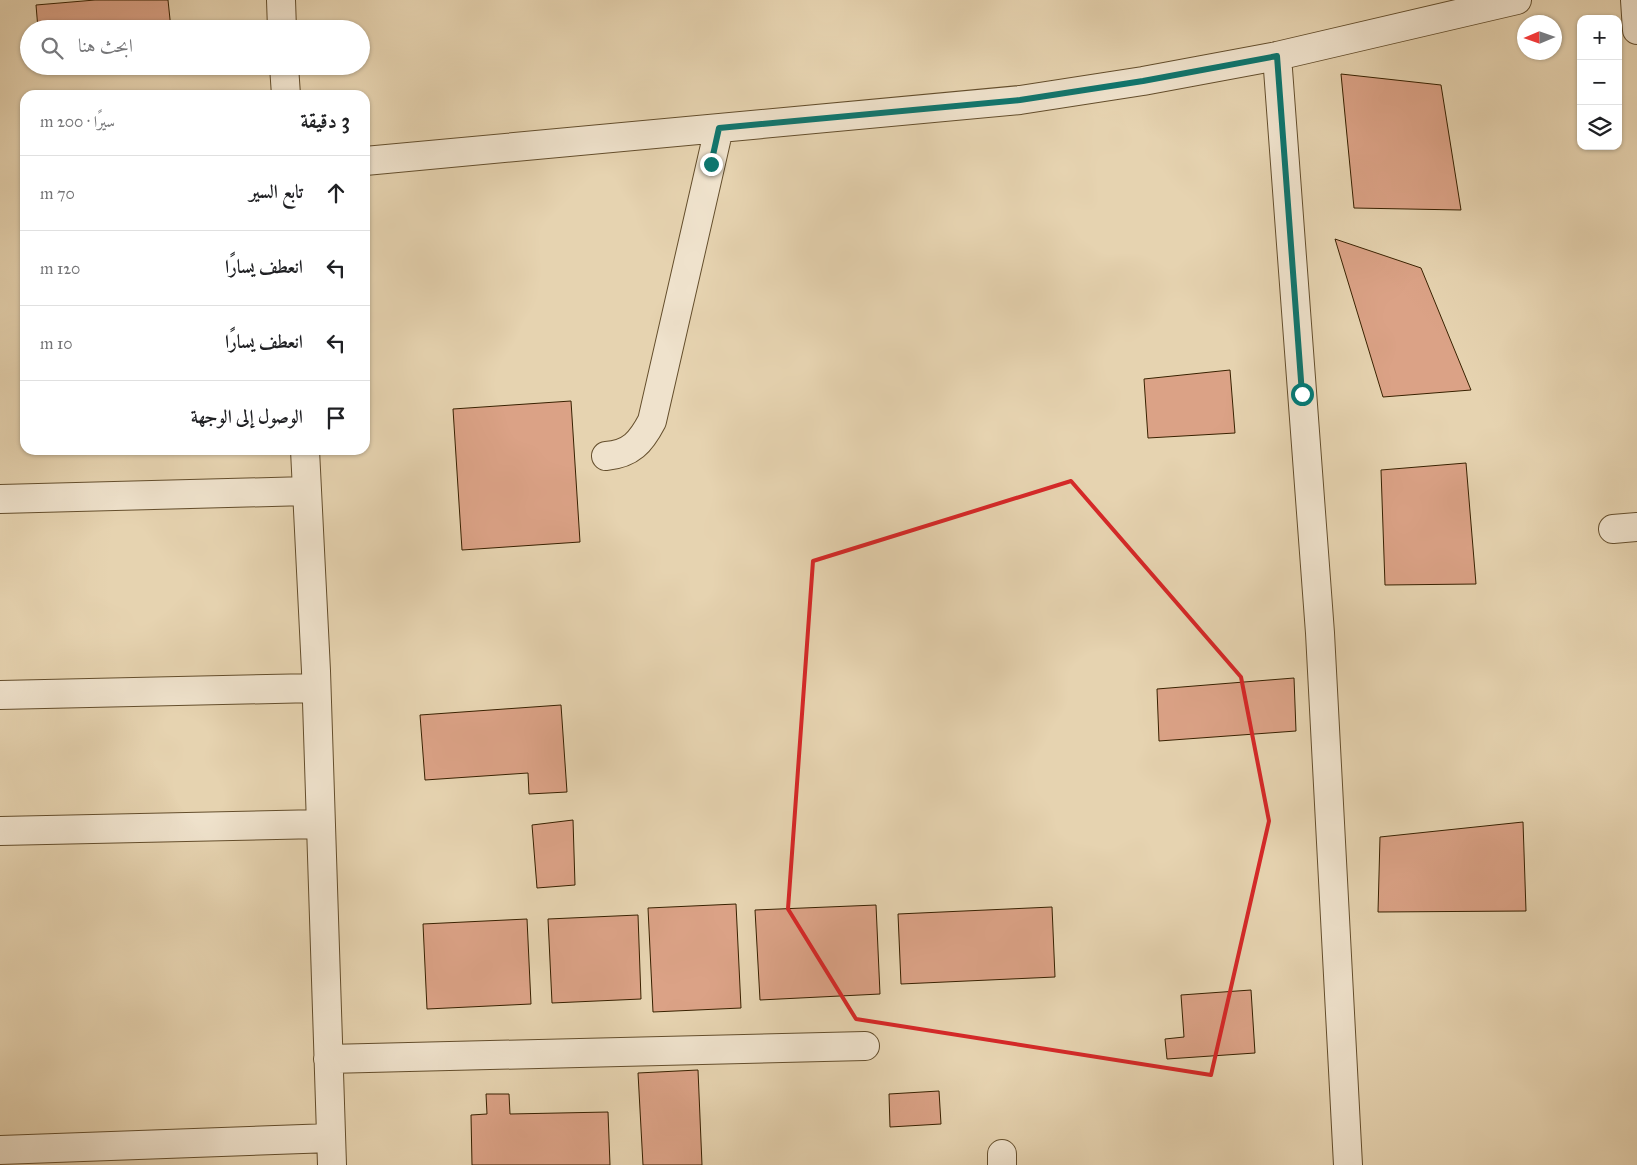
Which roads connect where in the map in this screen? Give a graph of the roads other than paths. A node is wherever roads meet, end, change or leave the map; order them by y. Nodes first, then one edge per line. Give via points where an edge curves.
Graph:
1 (281, 0) edge
2 (1635, 0) edge
3 (1507, 1) edge
4 (282, 20) edge
5 (1637, 30) edge
6 (1277, 56) junction
7 (285, 75) edge
8 (286, 90) edge
9 (719, 128) junction
10 (370, 161) edge
11 (305, 455) edge
12 (606, 456) dead end
13 (307, 491) junction
14 (0, 499) edge
15 (316, 688) junction
16 (0, 695) edge
17 (321, 824) junction
18 (0, 831) edge
19 (864, 1046) dead end
20 (328, 1059) junction
21 (331, 1138) junction
22 (0, 1150) edge
23 (332, 1165) edge
24 (1348, 1165) edge

1 - 4 street
2 - 5 street
3 - 6 street
6 - 9 street via 1020,100
6 - 24 street via 1320,633
7 - 8 street
9 - 10 street
9 - 12 street via 652,421 642,440 629,451
11 - 13 street
13 - 14 street
13 - 15 street
15 - 16 street
15 - 17 street
17 - 18 street
17 - 20 street
19 - 20 street
20 - 21 street
21 - 22 street
21 - 23 street

